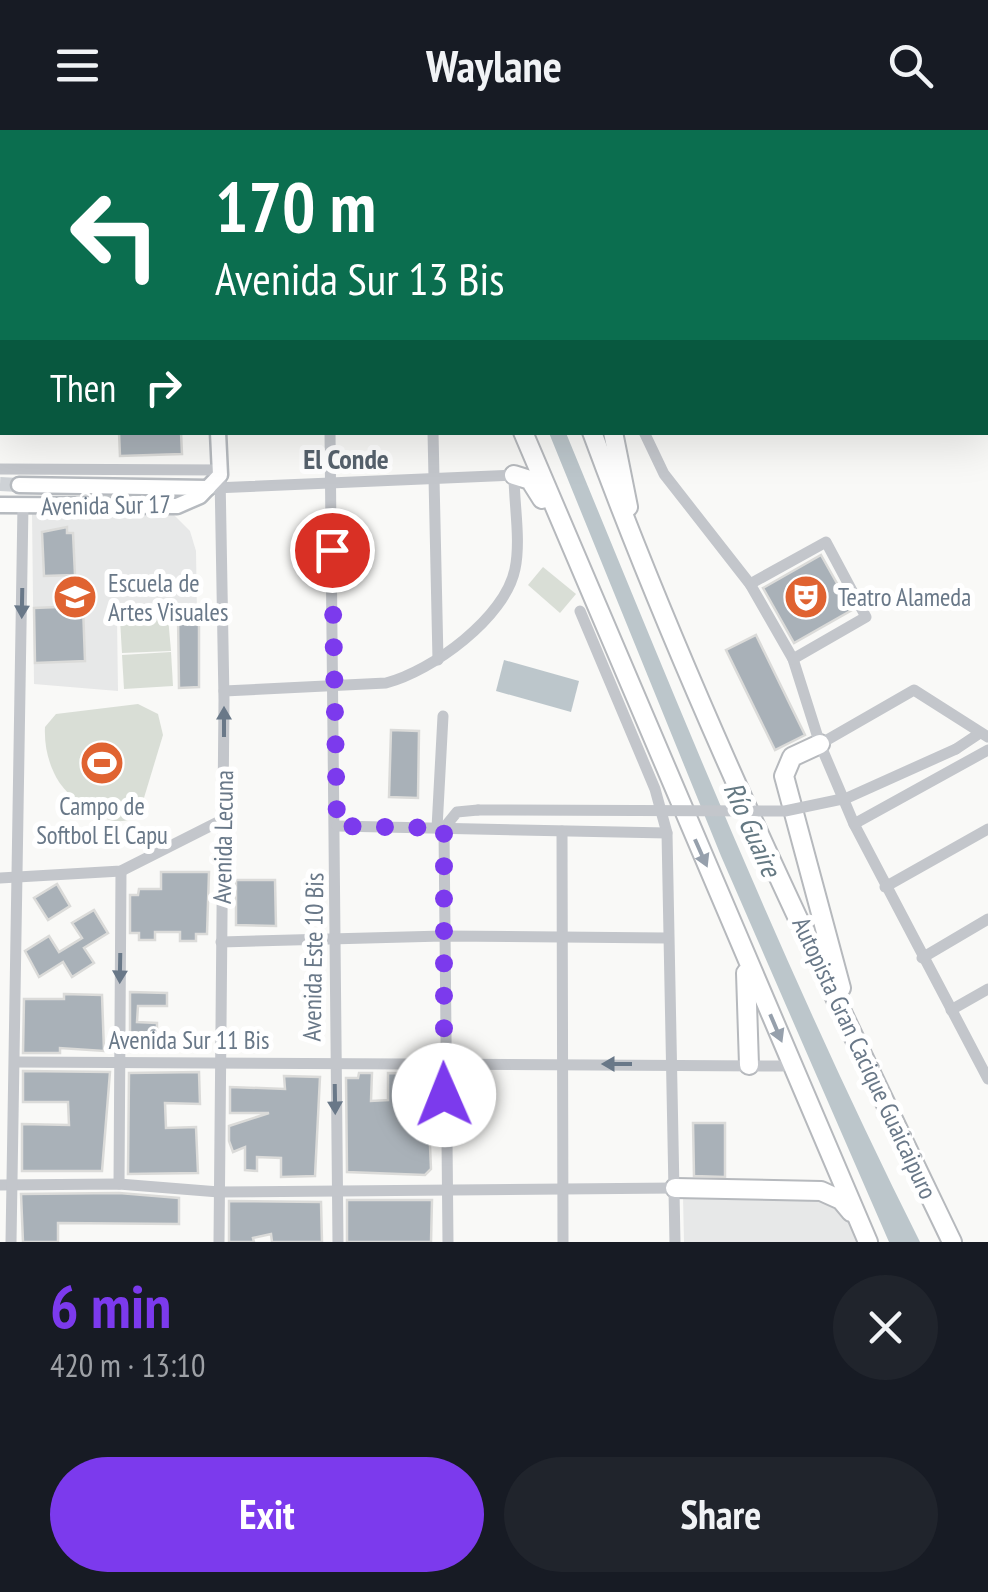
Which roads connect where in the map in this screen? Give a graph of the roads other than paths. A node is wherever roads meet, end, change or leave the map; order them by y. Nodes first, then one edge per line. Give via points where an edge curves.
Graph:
1 (218, 435) edge
2 (330, 435) edge
3 (433, 435) edge
4 (524, 435) edge
5 (593, 435) edge
6 (615, 435) edge
7 (645, 435) edge
8 (0, 470) edge
9 (514, 476) junction
10 (436, 479) junction
11 (217, 480) junction
12 (331, 483) junction
13 (19, 484) tunnel mouth
14 (189, 488) junction
15 (0, 505) edge
16 (23, 506) junction
17 (177, 506) junction
18 (636, 552) junction
19 (750, 584) junction
20 (580, 610) dead end
21 (606, 635) junction
22 (793, 659) junction
23 (438, 660) junction
24 (334, 686) junction
25 (224, 691) junction
26 (442, 716) dead end
27 (984, 735) edge
28 (820, 744) junction
29 (988, 750) edge
30 (224, 820) junction
31 (854, 824) junction
32 (337, 826) junction
33 (440, 828) junction
34 (988, 828) edge
35 (562, 832) junction
36 (668, 833) junction
37 (120, 870) junction
38 (20, 877) junction
39 (0, 878) edge
40 (885, 887) junction
41 (988, 920) edge
42 (444, 936) junction
43 (336, 938) junction
44 (560, 938) junction
45 (666, 938) junction
46 (738, 939) junction
47 (221, 942) junction
48 (922, 958) junction
49 (988, 988) edge
50 (951, 1010) junction
51 (854, 1037) junction
52 (983, 1058) edge
53 (16, 1062) junction
54 (119, 1063) junction
55 (220, 1063) junction
56 (335, 1063) junction
57 (444, 1063) junction
58 (670, 1063) junction
59 (563, 1064) junction
60 (749, 1065) junction
61 (782, 1066) dead end
62 (988, 1079) edge
63 (120, 1184) junction
64 (6, 1185) edge
65 (674, 1188) junction
66 (562, 1189) junction
67 (446, 1190) junction
68 (337, 1191) junction
69 (219, 1192) junction
70 (865, 1237) edge
71 (12, 1242) edge
72 (219, 1242) edge
73 (338, 1242) edge
74 (448, 1242) edge
75 (563, 1242) edge
76 (675, 1242) edge
77 (952, 1242) edge

1 - 11 main road, Avenida Lecuna
2 - 12 street, Avenida Este 10 Bis
3 - 10 street
4 - 21 highway
5 - 18 highway, Autopista Gran Cacique Guaicaipuro
6 - 18 highway
7 - 19 street via 664,474
8 - 11 street
9 - 10 street, Avenida Sur 17
9 - 21 highway via 538,489
9 - 23 street via 511,585
10 - 12 street, Avenida Sur 17
10 - 23 street
11 - 12 street, Avenida Sur 17
11 - 14 main road, Avenida Sur 17
11 - 17 main road, Avenida Sur 17
11 - 25 street, Avenida Lecuna
12 - 24 street, Avenida Este 10 Bis
13 - 14 main road, Avenida Sur 17
14 - 17 main road
15 - 16 main road, Avenida Sur 17
16 - 17 main road, Avenida Sur 17
16 -> 38 street
18 - 51 highway, Autopista Gran Cacique Guaicaipuro
19 - 22 street
19 - 22 street via 826,542 866,617
20 - 36 street
21 -> 46 highway
22 - 28 street
23 - 24 street via 386,683
24 - 25 street
24 - 32 street, Avenida Este 10 Bis
30 -> 25 street, Avenida Lecuna
26 - 33 street
27 - 28 street via 914,690
27 - 33 street, bridge via 847,798 784,810 478,810 458,812
28 - 31 street
28 - 51 highway via 792,757 784,776
29 - 31 street
30 - 37 street
30 - 47 street, Avenida Lecuna
31 - 40 street
32 - 33 street
32 - 43 street, Avenida Este 10 Bis
33 - 35 street
33 - 42 street
34 - 40 street
35 - 36 street
35 - 44 street
36 - 45 street
37 - 38 street
37 -> 54 street
38 - 39 street
38 - 53 street
40 - 48 street
41 - 48 street
42 - 43 street
42 - 44 street
42 - 57 street
43 - 47 street
43 - 56 street, Avenida Este 10 Bis
44 - 45 street
44 - 59 street
45 - 58 street
46 - 60 highway via 748,980
46 -> 70 highway
47 - 55 street, Avenida Lecuna
48 - 50 street
49 - 50 street
50 - 52 street
51 - 77 highway, Autopista Gran Cacique Guaicaipuro
52 - 62 street
53 - 54 street, Avenida Sur 11 Bis
53 - 64 street
54 - 55 street, Avenida Sur 11 Bis
54 - 63 street
55 - 56 street, Avenida Sur 11 Bis
55 - 69 street, Avenida Lecuna
56 - 57 street, Avenida Sur 11 Bis
56 -> 68 street, Avenida Este 10 Bis
57 - 59 street, Avenida Sur 11 Bis
57 - 67 street
58 -> 59 street, Avenida Sur 11 Bis
58 - 60 street, Avenida Sur 11 Bis
58 - 65 street
59 - 66 street
60 - 61 street, Avenida Sur 11 Bis
63 - 64 street
63 - 69 street
64 - 71 street
65 - 66 street
65 - 70 highway via 821,1190 841,1200
65 - 76 street
66 - 67 street
66 - 75 street
67 - 68 street
67 - 74 street
68 - 69 street
68 - 73 street, Avenida Este 10 Bis
69 - 72 street, Avenida Lecuna

